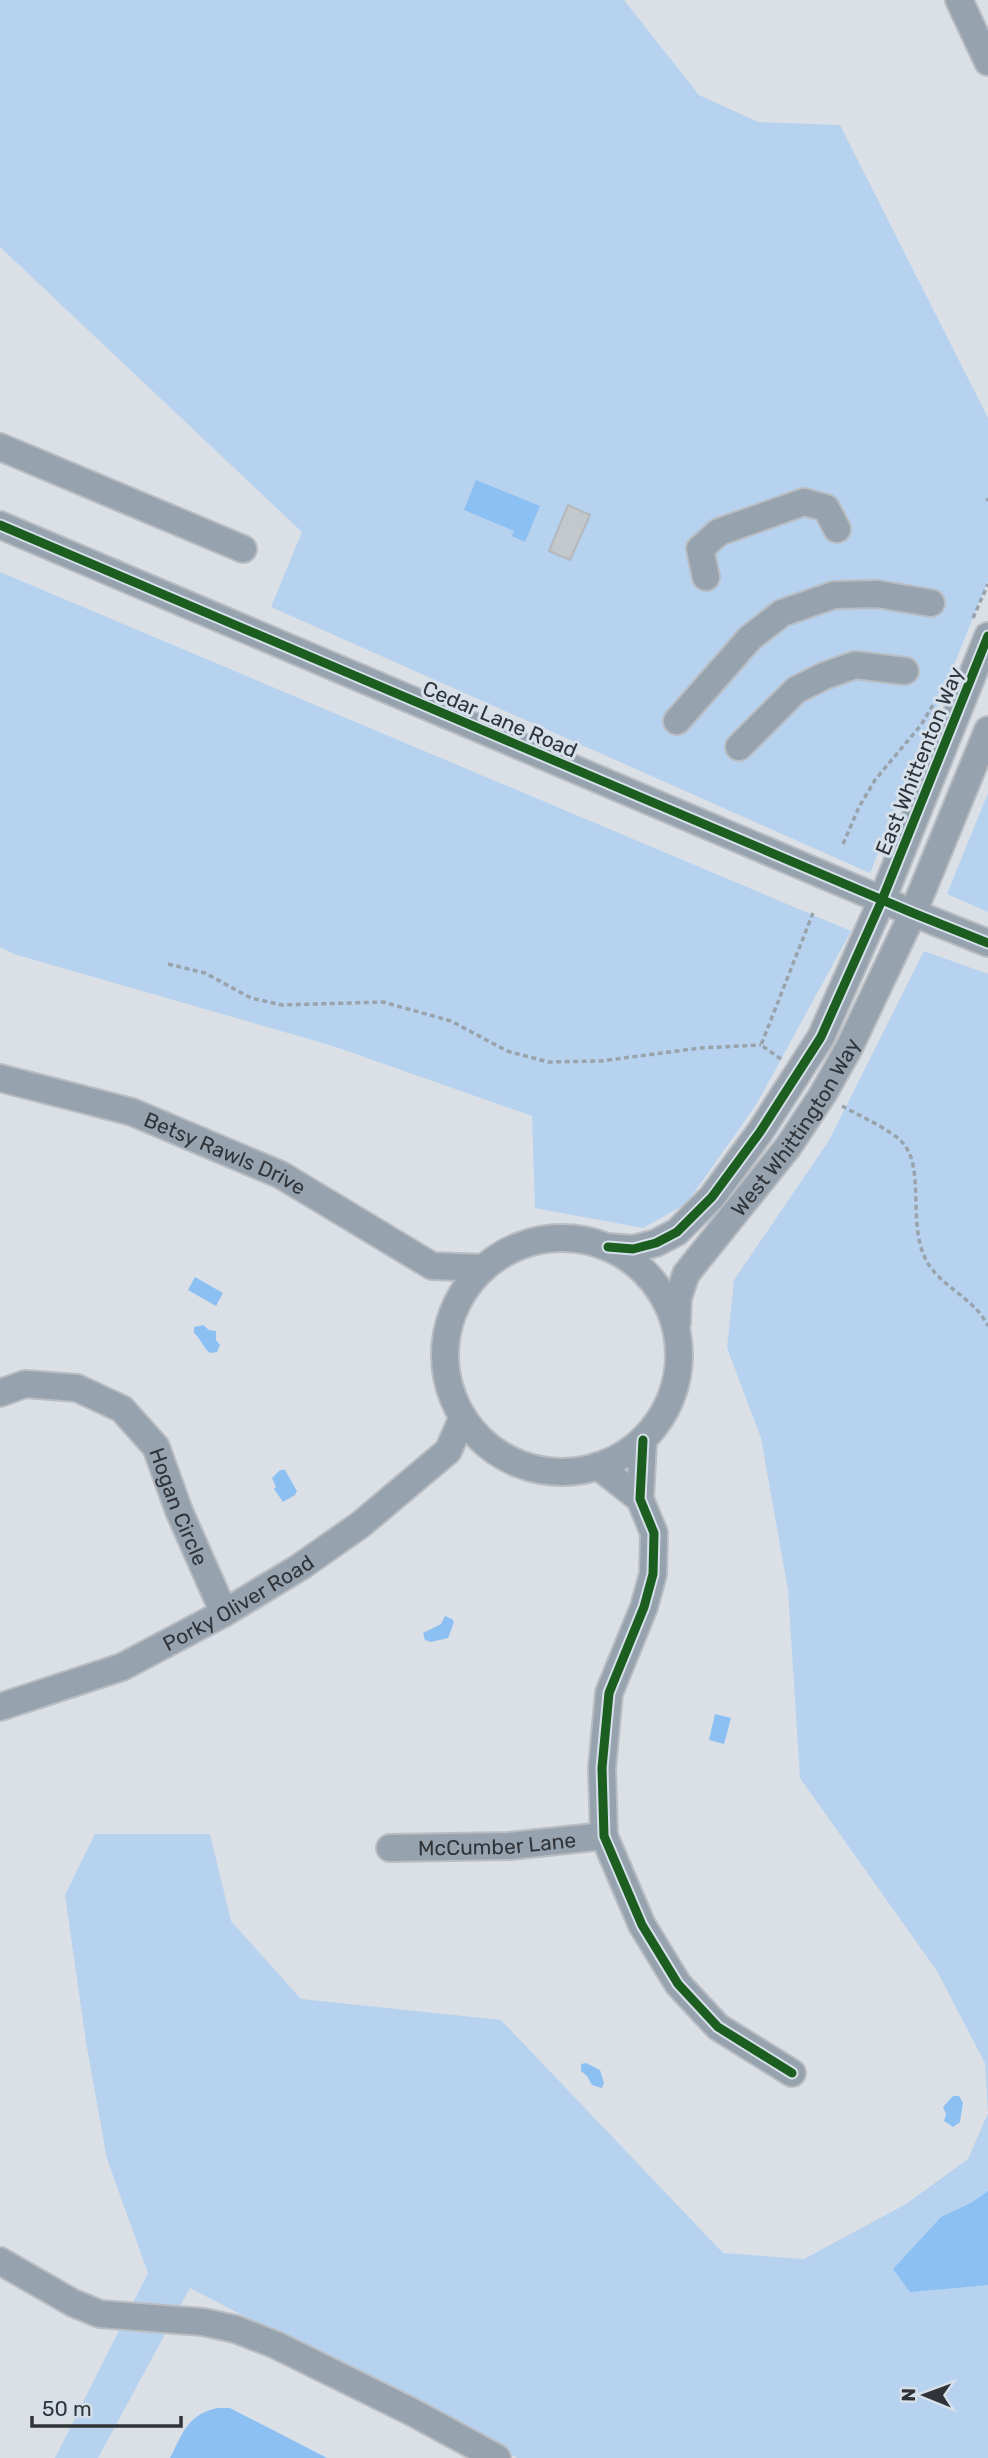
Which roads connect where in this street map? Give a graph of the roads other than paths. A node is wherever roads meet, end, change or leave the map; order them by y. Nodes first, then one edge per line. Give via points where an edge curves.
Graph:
1 (959, 0) edge
2 (988, 62) edge
3 (0, 447) edge
4 (0, 525) edge
5 (837, 529) dead end
6 (243, 549) dead end
7 (706, 577) dead end
8 (931, 603) dead end
9 (980, 629) edge
10 (905, 671) dead end
11 (677, 721) dead end
12 (988, 730) edge
13 (739, 747) dead end
14 (882, 900) junction
15 (913, 913) junction
16 (988, 943) edge
17 (0, 1078) edge
18 (608, 1247) junction
19 (432, 1266) junction
20 (484, 1268) junction
21 (454, 1309) junction
22 (677, 1332) junction
23 (0, 1393) edge
24 (463, 1417) junction
25 (643, 1440) junction
26 (494, 1450) junction
27 (448, 1451) junction
28 (598, 1466) junction
29 (640, 1499) junction
30 (224, 1613) junction
31 (0, 1707) edge
32 (604, 1836) junction
33 (390, 1848) dead end
34 (792, 2073) dead end
35 (0, 2261) edge
36 (497, 2458) edge

1 - 2 street
3 - 6 street
4 - 14 street, Cedar Lane Road
5 - 7 street via 826,508 804,502 719,531 700,549
8 - 11 street via 877,594 834,595 782,613 750,638
9 - 14 street, East Whittenton Way
10 - 13 street via 855,666 824,676 796,690
12 - 15 street
14 - 15 street, Cedar Lane Road
14 - 18 street, West Whittington Way via 821,1037 712,1197 677,1232 656,1243 633,1249
15 - 16 street, Cedar Lane Road
15 - 22 street, West Whittington Way via 823,1094 788,1147 686,1274 678,1298
17 - 19 street, Betsy Rawls Drive via 132,1112 281,1174
18 - 20 street via 577,1238 535,1240 502,1254
18 - 22 street via 652,1279
19 - 20 street, Betsy Rawls Drive
19 - 21 street
20 - 21 street
21 - 24 street via 446,1364
22 - 25 street via 679,1352 672,1396
23 - 30 street, Hogan Circle via 25,1384 77,1388 122,1409 156,1447
24 - 26 street
24 - 27 street, Porky Oliver Road
25 - 28 street
25 - 29 street
26 - 27 street
26 - 28 street via 542,1470 578,1471
27 - 30 street, Porky Oliver Road via 360,1525
28 - 29 street
29 - 32 street via 654,1533 653,1574 609,1693 602,1768
30 - 31 street, Porky Oliver Road via 122,1667
32 - 33 street, McCumber Lane via 509,1846
32 - 34 street via 642,1925 678,1984 718,2027
35 - 36 street via 100,2314 202,2322 276,2345

